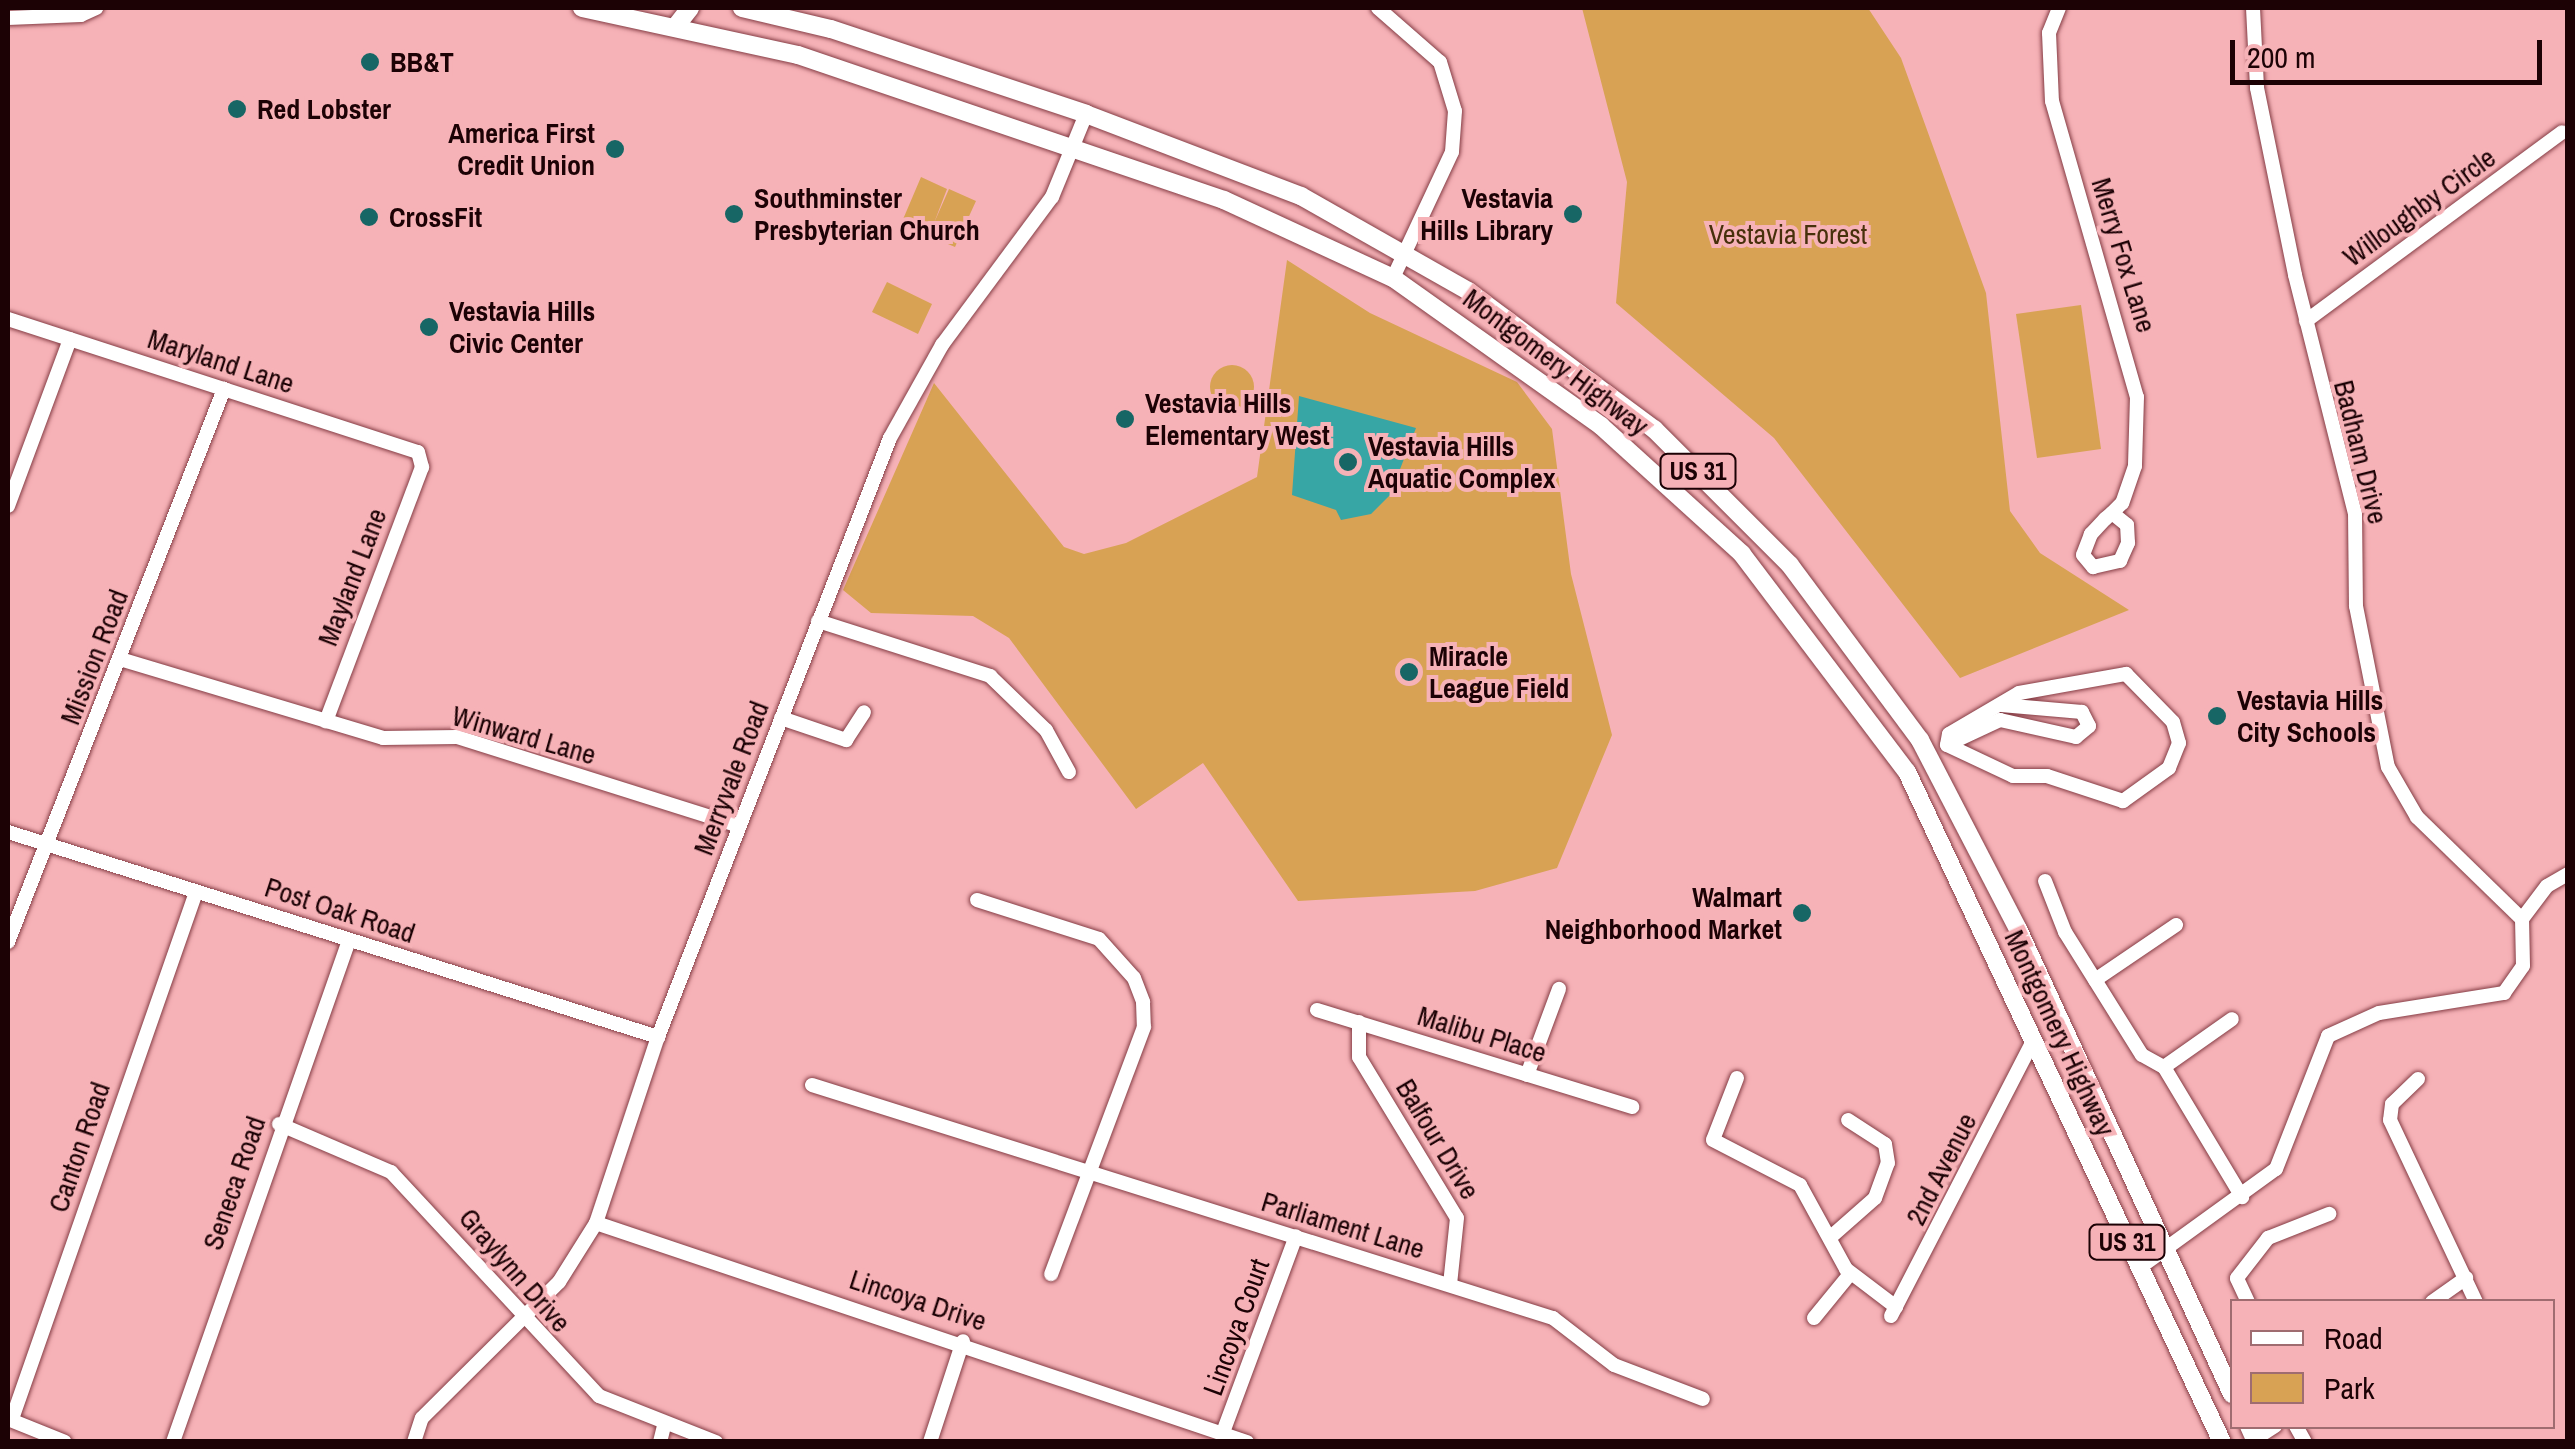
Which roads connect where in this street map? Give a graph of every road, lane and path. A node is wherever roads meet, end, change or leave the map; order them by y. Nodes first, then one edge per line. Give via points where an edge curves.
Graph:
1 (96, 8) edge
2 (582, 8) edge
3 (690, 8) edge
4 (742, 8) edge
5 (1378, 8) edge
6 (2059, 8) edge
7 (2253, 8) edge
8 (8, 18) edge
9 (676, 26) junction
10 (984, 80) junction
11 (972, 111) junction
12 (1086, 114) junction
13 (2562, 132) dead end
14 (1074, 146) junction
15 (1408, 253) junction
16 (1393, 278) junction
17 (8, 319) edge
18 (2306, 322) junction
19 (70, 339) junction
20 (224, 389) junction
21 (418, 452) joint
22 (8, 506) edge
23 (2112, 513) dead end
24 (818, 621) junction
25 (120, 659) junction
26 (1996, 705) junction
27 (864, 712) dead end
28 (781, 718) junction
29 (326, 721) junction
30 (1947, 745) junction
31 (1929, 755) junction
32 (1904, 767) junction
33 (1069, 772) dead end
34 (739, 826) junction
35 (8, 832) edge
36 (47, 842) junction
37 (2568, 874) edge
38 (2045, 881) dead end
39 (196, 892) junction
40 (977, 900) dead end
41 (2522, 919) junction
42 (2176, 925) dead end
43 (8, 942) edge
44 (348, 942) junction
45 (2096, 980) junction
46 (1559, 988) dead end
47 (1318, 1010) dead end
48 (2232, 1020) dead end
49 (1359, 1022) junction
50 (2060, 1028) junction
51 (658, 1036) junction
52 (2032, 1043) junction
53 (2164, 1067) junction
54 (1527, 1075) junction
55 (1737, 1078) dead end
56 (2418, 1079) dead end
57 (812, 1084) dead end
58 (1632, 1108) dead end
59 (1848, 1120) dead end
60 (279, 1124) junction
61 (1089, 1170) junction
62 (2242, 1197) junction
63 (2330, 1214) dead end
64 (596, 1223) junction
65 (1833, 1235) junction
66 (1296, 1236) junction
67 (2166, 1255) junction
68 (2139, 1268) junction
69 (1050, 1274) dead end
70 (1850, 1274) junction
71 (2466, 1278) junction
72 (1450, 1285) junction
73 (2247, 1299) edge
74 (2436, 1299) edge
75 (2475, 1299) edge
76 (1814, 1318) dead end
77 (524, 1323) junction
78 (963, 1341) junction
79 (2230, 1390) edge
80 (1704, 1399) dead end
81 (10, 1419) edge
82 (662, 1434) edge
83 (1222, 1434) junction
84 (65, 1442) edge
85 (173, 1442) edge
86 (414, 1442) edge
87 (716, 1442) edge
88 (930, 1442) edge
89 (1247, 1442) edge
90 (2222, 1442) edge

1 - 8 street via 81,16
2 - 9 main road, Montgomery Highway / US 31
3 - 9 main road
4 - 10 main road, Montgomery Highway / US 31
5 - 15 street via 1440,62 1455,111 1452,152
6 - 23 street, Merry Fox Lane via 2049,33 2052,102 2137,397 2136,466
7 - 18 street, Badham Drive via 2257,88
9 - 11 main road, Montgomery Highway / US 31
10 - 11 main road
10 - 12 main road, Montgomery Highway / US 31
11 - 14 main road, Montgomery Highway / US 31
12 - 14 street, Merryvale Road
12 - 15 main road, Montgomery Highway / US 31 via 1301,196
13 - 18 street, Willoughby Circle
14 - 16 main road, Montgomery Highway / US 31 via 1224,200
14 - 24 street, Merryvale Road via 1052,197 924,375
15 - 16 street
15 - 31 main road, Montgomery Highway / US 31 via 1542,340 1679,452 1790,565
16 - 32 main road, Montgomery Highway / US 31 via 1521,363 1682,497 1820,650
17 - 19 street, Maryland Lane
18 - 41 street, Badham Drive via 2356,513 2356,606 2388,767 2418,816
19 - 20 street, Maryland Lane
19 - 22 street
20 - 21 street, Maryland Lane
20 - 25 street, Mission Road
21 - 29 street, Mayland Lane via 422,467
24 - 28 street, Merryvale Road
24 - 33 street via 979,672 1013,694
25 - 29 street, Winward Lane
25 - 36 street, Mission Road
26 - 30 street via 1949,734
26 - 30 street via 2082,712 2089,726 2076,737 2000,720
26 - 30 street via 2019,693 2126,674 2173,722 2178,756 2132,796 2112,801 2071,782 2013,776
27 - 28 street via 846,740
28 - 34 street, Merryvale Road
29 - 34 street, Winward Lane via 395,740 457,737
30 - 31 street
31 - 32 street
31 - 50 main road, Montgomery Highway / US 31
32 - 52 main road, Montgomery Highway / US 31
34 - 51 street, Merryvale Road
35 - 36 street, Post Oak Road
36 - 39 street, Post Oak Road
36 - 43 street, Mission Road
37 - 41 street via 2546,886
38 - 45 street
39 - 44 street, Post Oak Road
39 - 81 street, Canton Road
40 - 61 street via 1099,938 1134,978 1144,1028
41 - 62 street via 2522,966 2504,993 2379,1013 2328,1036 2276,1169
42 - 45 street
44 - 51 street, Post Oak Road
44 - 60 street, Seneca Road
45 - 53 street via 2142,1056
46 - 54 street
47 - 49 street, Malibu Place
48 - 53 street
49 - 54 street, Malibu Place
49 - 72 street, Balfour Drive via 1359,1057 1457,1218
50 - 52 main road
50 - 67 main road, Montgomery Highway / US 31
51 - 64 street, Merryvale Road
52 - 68 main road, Montgomery Highway / US 31
52 - 70 street, 2nd Avenue via 1894,1312
53 - 62 street
54 - 58 street, Malibu Place
55 - 65 street via 1713,1140 1782,1170
56 - 71 street via 2392,1104 2390,1120
57 - 61 street, Parliament Lane
59 - 65 street via 1885,1144 1888,1163 1874,1198
60 - 77 street, Graylynn Drive via 391,1172 524,1310
60 - 85 street, Seneca Road
61 - 66 street, Parliament Lane
61 - 69 street
62 - 67 street
63 - 73 street via 2268,1238 2237,1278
64 - 77 street, Merryvale Road
64 - 78 street, Lincoya Drive
65 - 70 street
66 - 72 street, Parliament Lane
66 - 83 street, Lincoya Court
67 - 68 street
67 - 79 main road, Montgomery Highway / US 31
68 - 90 main road, Montgomery Highway / US 31
70 - 76 street
71 - 74 street
71 - 75 street
72 - 80 street, Parliament Lane via 1553,1318 1614,1365
77 - 82 street, Graylynn Drive via 598,1396
77 - 86 street, Merryvale Road via 422,1418
78 - 83 street, Lincoya Drive
78 - 88 street
81 - 84 street
82 - 87 street, Graylynn Drive
83 - 89 street, Lincoya Drive

